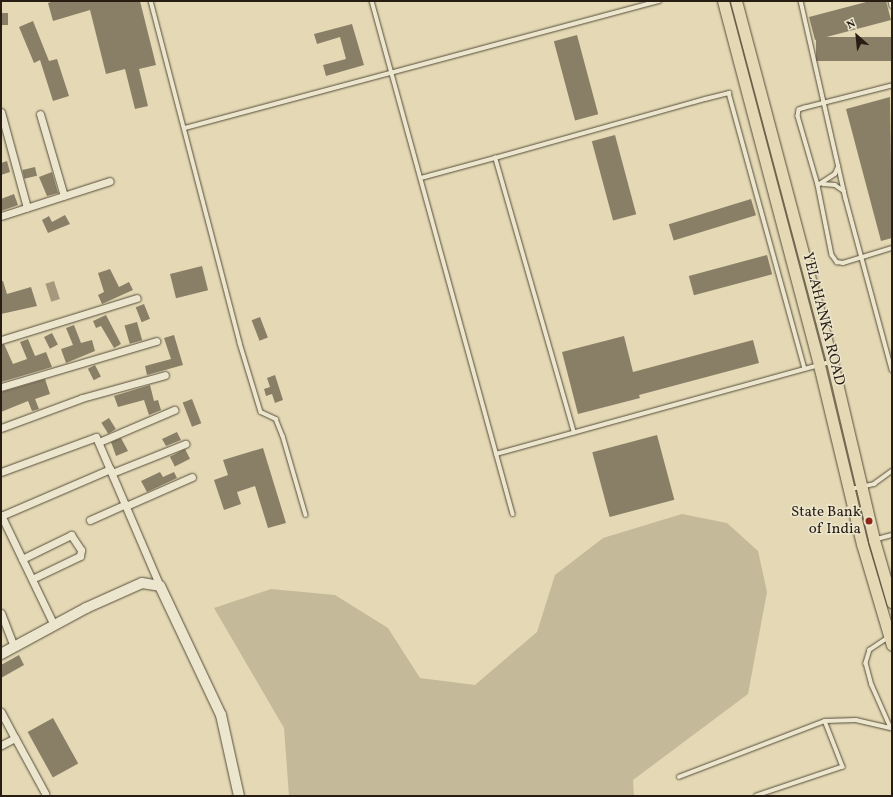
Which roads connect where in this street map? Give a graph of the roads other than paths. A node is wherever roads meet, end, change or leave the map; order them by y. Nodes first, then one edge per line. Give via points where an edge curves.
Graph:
1 (151, 1) edge
2 (372, 1) edge
3 (659, 1) edge
4 (723, 1) edge
5 (736, 1) edge
6 (801, 1) edge
7 (891, 1) edge
8 (653, 2) edge
9 (892, 6) edge
10 (392, 73) junction
11 (892, 86) edge
12 (825, 103) junction
13 (1, 112) edge
14 (40, 114) dead end
15 (186, 128) junction
16 (495, 158) junction
17 (838, 166) junction
18 (421, 178) junction
19 (110, 181) dead end
20 (818, 185) junction
21 (844, 191) junction
22 (64, 196) junction
23 (27, 208) junction
24 (1, 216) edge
25 (892, 248) edge
26 (861, 257) junction
27 (137, 298) dead end
28 (1, 340) edge
29 (156, 341) dead end
30 (832, 362) junction
31 (819, 365) junction
32 (805, 369) junction
33 (892, 370) edge
34 (165, 375) dead end
35 (1, 387) edge
36 (174, 410) dead end
37 (1, 428) edge
38 (574, 433) junction
39 (98, 442) junction
40 (185, 444) dead end
41 (496, 454) junction
42 (111, 471) junction
43 (892, 471) edge
44 (1, 472) edge
45 (192, 477) dead end
46 (855, 488) junction
47 (126, 505) junction
48 (513, 514) dead end
49 (306, 515) dead end
50 (1, 516) edge
51 (90, 520) dead end
52 (892, 535) edge
53 (874, 540) junction
54 (22, 559) junction
55 (889, 578) edge
56 (32, 579) junction
57 (874, 582) junction
58 (160, 586) junction
59 (892, 602) edge
60 (1, 613) edge
61 (54, 625) junction
62 (891, 639) edge
63 (14, 647) junction
64 (1, 654) edge
65 (1, 712) edge
66 (825, 722) junction
67 (892, 728) edge
68 (14, 738) junction
69 (1, 745) edge
70 (679, 777) dead end
71 (45, 793) dead end
72 (239, 796) edge
73 (757, 796) edge

1 - 15 lane
2 - 10 lane
3 - 8 lane
4 - 31 main road, YELAHANKA ROAD
5 - 30 main road, YELAHANKA ROAD
6 - 12 lane
7 - 9 lane
8 - 10 lane
10 - 15 lane
10 - 18 lane
11 - 12 lane
12 - 17 lane
12 - 20 lane via 799,110 798,116
13 - 23 street
14 - 22 street
15 - 49 lane via 236,329 258,404 264,415 276,419 281,430
16 - 18 lane
16 - 32 lane via 729,93
16 - 38 lane
17 - 20 lane via 835,174
17 - 21 lane
18 - 41 lane
19 - 22 street
20 - 21 lane via 835,185
20 - 26 lane via 832,255 837,262 842,263
21 - 26 lane
22 - 23 street
23 - 24 street
25 - 26 lane
26 - 33 lane
27 - 28 street
29 - 35 street
30 - 31 lane
30 - 46 main road, YELAHANKA ROAD
31 - 32 lane
31 - 46 main road, YELAHANKA ROAD
32 - 38 lane
34 - 37 street via 82,398
36 - 39 street
38 - 41 lane
39 - 42 street
39 - 44 street via 93,436
40 - 42 street
41 - 48 lane
42 - 47 street
42 - 50 street
43 - 46 lane via 874,484
45 - 47 street
46 - 53 main road, YELAHANKA ROAD
46 - 57 main road, YELAHANKA ROAD
47 - 51 street
47 - 58 street
50 - 54 street
52 - 53 lane
53 - 55 main road, YELAHANKA ROAD
54 - 56 street
54 - 56 street via 71,535 81,550 80,556
55 - 57 lane
55 - 59 main road, YELAHANKA ROAD
56 - 61 street
57 - 62 main road, YELAHANKA ROAD
58 - 61 street via 142,583
58 - 72 street via 221,714
60 - 63 street
61 - 63 street
62 - 67 lane via 870,650 866,663 874,690
63 - 64 street
65 - 68 street
66 - 67 lane via 856,720
66 - 70 lane
66 - 73 lane via 843,767
68 - 69 street
68 - 71 street

